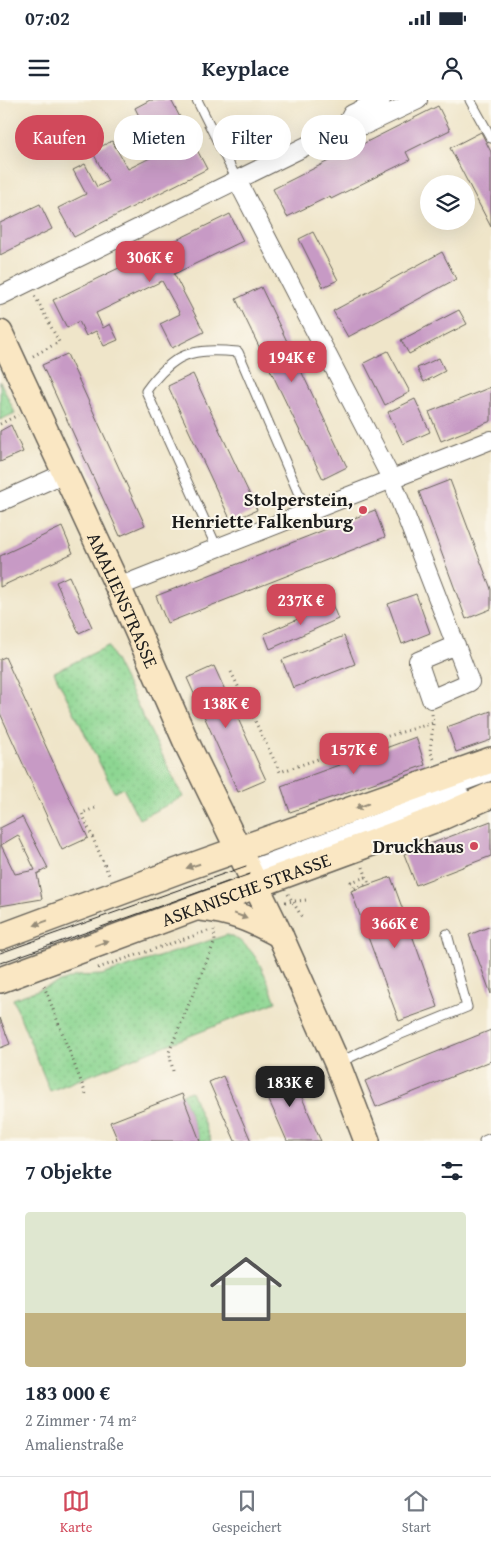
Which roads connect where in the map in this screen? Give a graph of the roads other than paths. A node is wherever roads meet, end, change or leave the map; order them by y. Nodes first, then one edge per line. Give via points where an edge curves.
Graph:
1 (197, 100) edge
2 (381, 100) edge
3 (418, 100) edge
4 (470, 100) edge
5 (352, 115) edge
6 (366, 125) edge
7 (491, 138) edge
8 (301, 149) edge
9 (237, 180) junction
10 (0, 296) edge
11 (0, 333) edge
12 (491, 440) edge
13 (65, 473) junction
14 (392, 480) junction
15 (0, 502) edge
16 (307, 513) junction
17 (217, 548) junction
18 (118, 586) junction
19 (456, 645) junction
20 (491, 760) edge
21 (491, 776) edge
22 (491, 784) edge
23 (491, 795) edge
24 (251, 876) junction
25 (198, 908) junction
26 (447, 934) dead end
27 (280, 935) junction
28 (0, 937) edge
29 (0, 980) edge
30 (337, 1063) junction
31 (491, 1138) edge
32 (367, 1141) edge
33 (484, 1141) edge

1 - 9 lane
2 - 5 street
3 - 6 street
4 - 7 lane
8 - 9 street
9 - 10 street
9 - 14 street
11 - 13 main road, AMALIENSTRASSE
12 - 14 street
13 - 15 street
13 - 18 main road, AMALIENSTRASSE
14 - 16 street
14 - 19 street
16 - 17 street
16 - 17 lane via 238,352 214,350 186,354 161,370 146,390
17 - 18 street
18 - 24 main road, AMALIENSTRASSE via 188,746
19 - 19 street via 470,682 432,698 418,661
20 -> 24 main road, ASKANISCHE STRASSE
21 - 24 lane
22 - 24 lane
23 - 24 main road, ASKANISCHE STRASSE via 442,817
24 - 25 main road, ASKANISCHE STRASSE
24 - 27 main road, AMALIENSTRASSE
24 -> 28 main road, ASKANISCHE STRASSE via 183,869
25 -> 27 main road via 225,910
29 -> 25 main road, ASKANISCHE STRASSE
26 - 30 lane via 468,1007
27 - 30 main road, AMALIENSTRASSE
30 - 32 main road, AMALIENSTRASSE
31 - 33 lane

